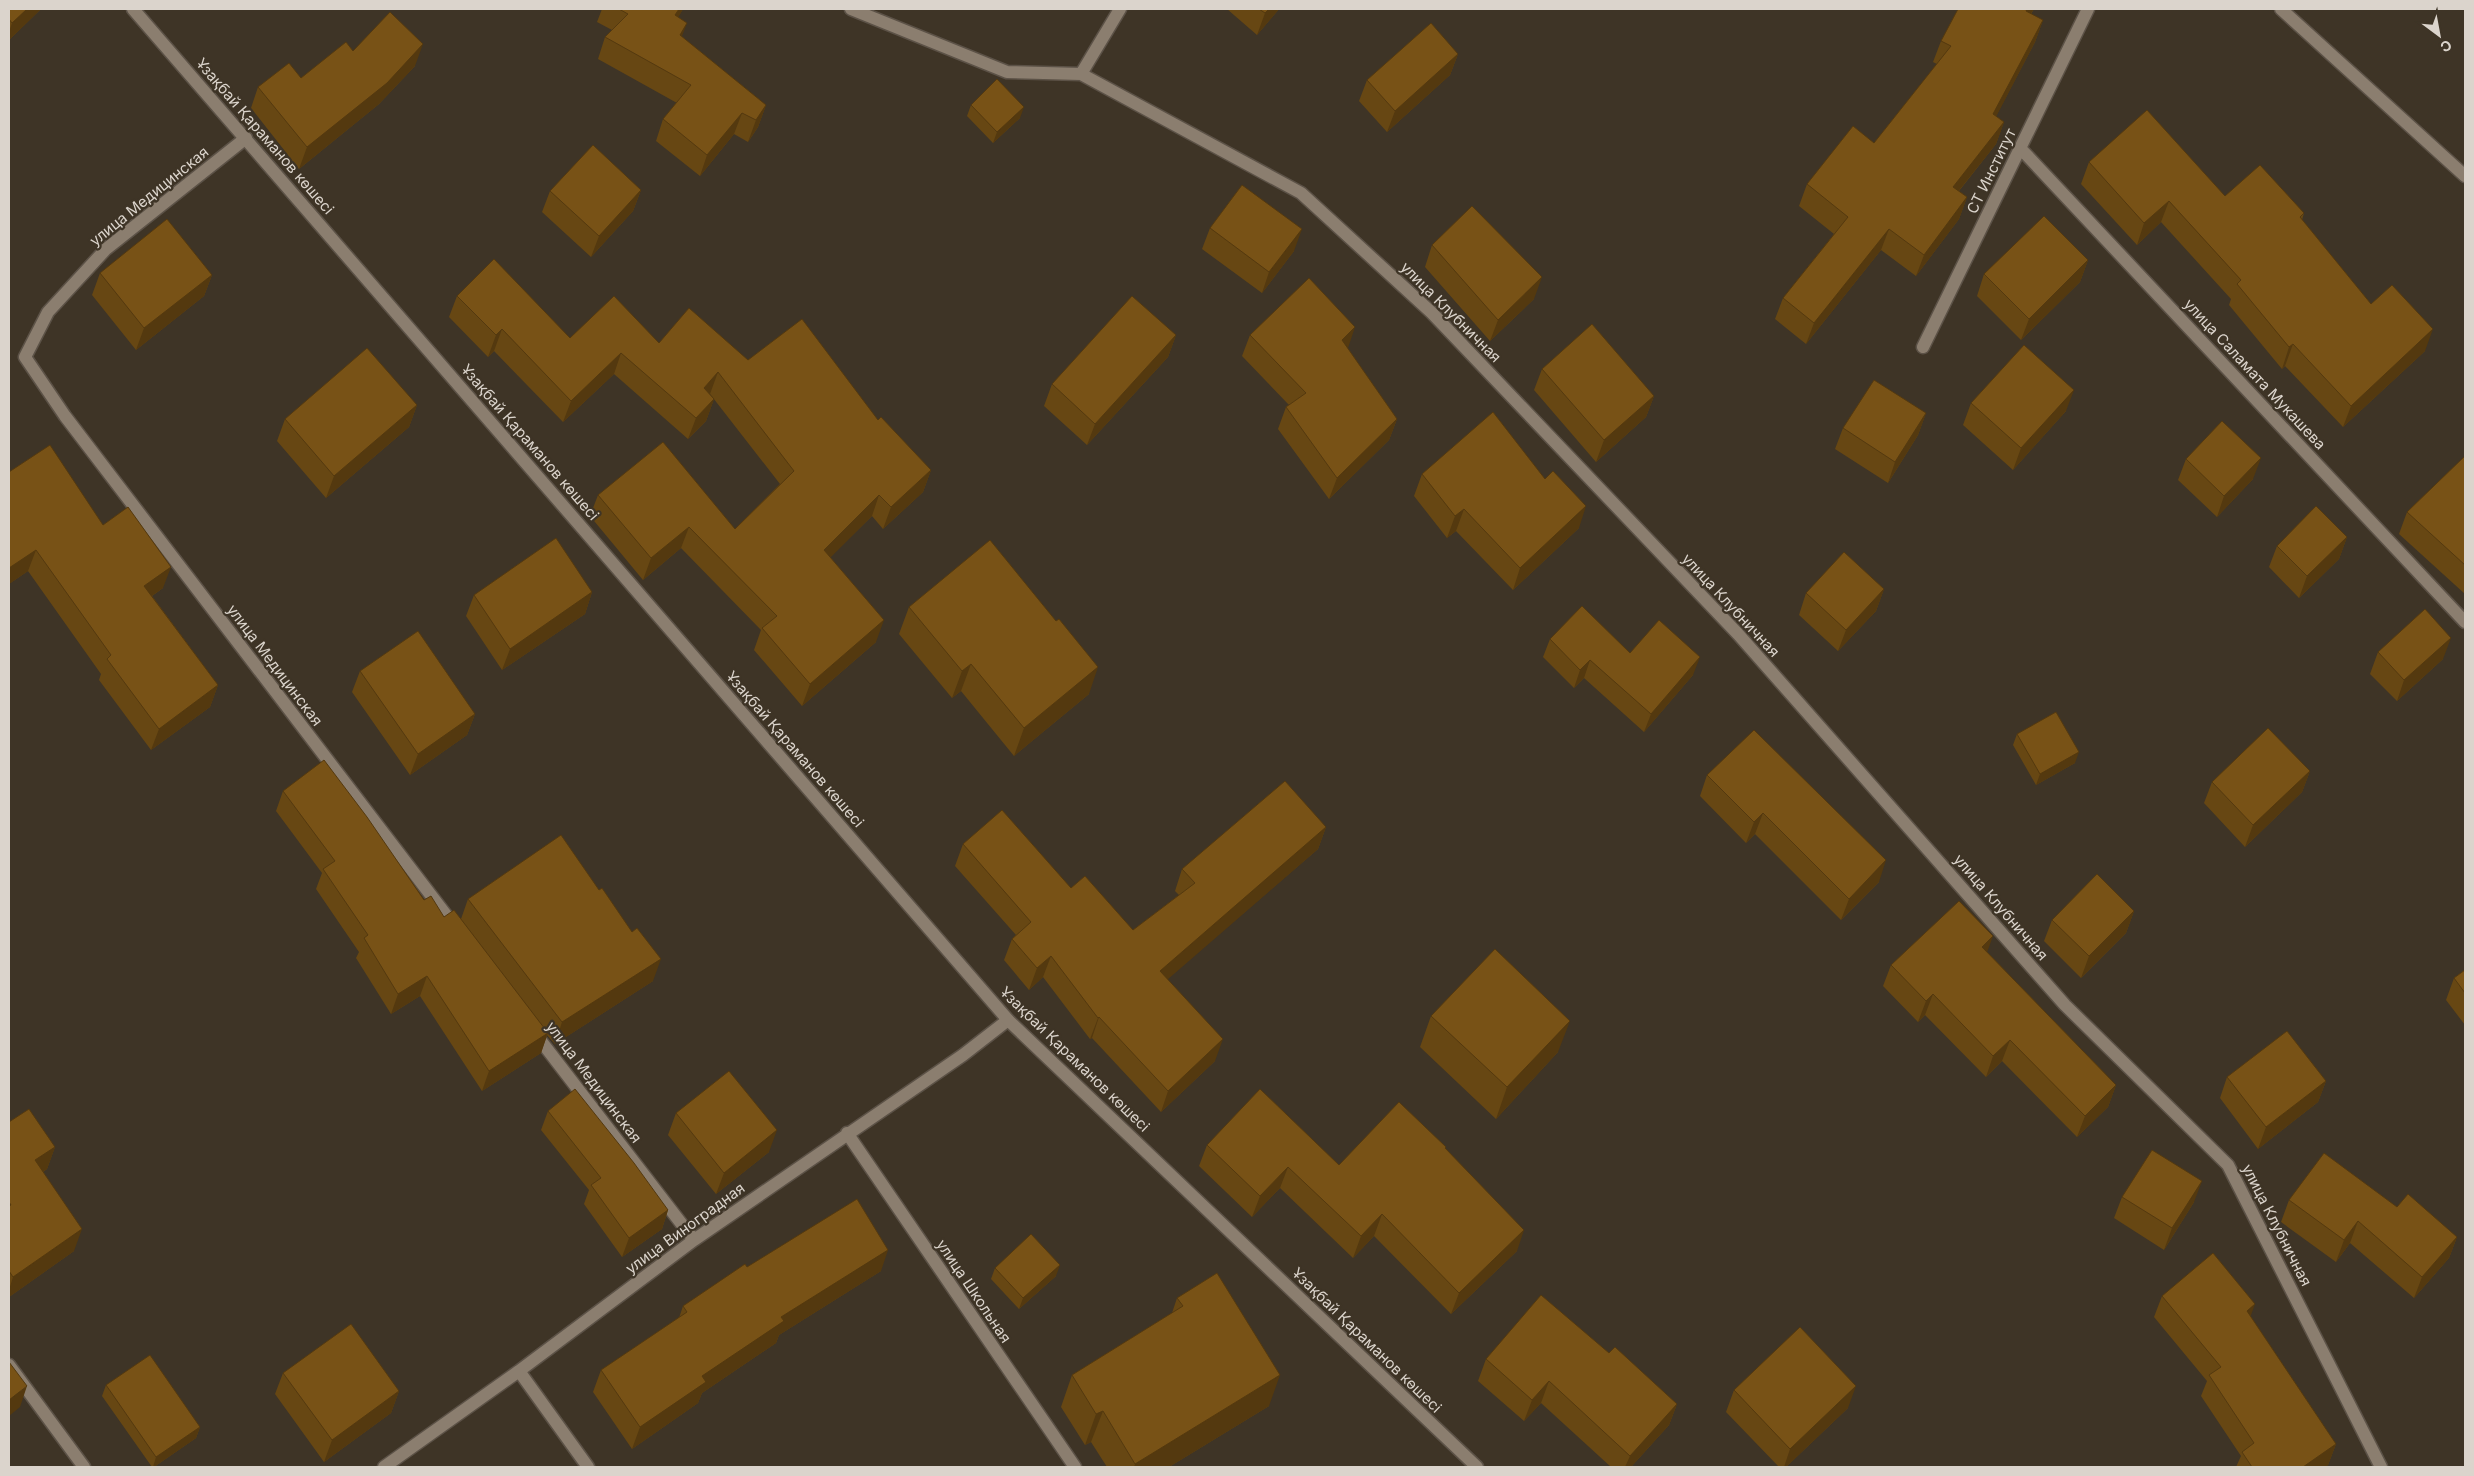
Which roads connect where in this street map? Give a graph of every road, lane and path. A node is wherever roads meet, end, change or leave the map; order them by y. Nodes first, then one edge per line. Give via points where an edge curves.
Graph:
1 (133, 9) edge
2 (851, 9) edge
3 (1120, 9) edge
4 (2088, 9) edge
5 (2281, 9) edge
6 (1081, 74) junction
7 (246, 138) junction
8 (2021, 149) junction
9 (2465, 176) edge
10 (1922, 348) dead end
11 (2465, 622) edge
12 (464, 939) edge
13 (524, 1019) edge
14 (1008, 1020) junction
15 (847, 1134) junction
16 (694, 1240) junction
17 (9, 1365) edge
18 (519, 1371) junction
19 (84, 1467) edge
20 (384, 1467) edge
21 (588, 1467) edge
22 (1075, 1467) edge
23 (1477, 1467) edge
24 (2381, 1467) edge

1 - 7 street, Ұзақбай Қараманов көшесі
2 - 6 street, улица Клубничная via 1007,72
3 - 6 street
4 - 8 street, СТ Институт
5 - 9 street
6 - 24 street, улица Клубничная via 1301,193 1432,312 1738,634 2065,1005 2228,1164
7 - 12 street, улица Медицинская via 106,249 48,312 25,357 65,416
7 - 14 street, Ұзақбай Қараманов көшесі
8 - 10 street, СТ Институт
8 - 11 street, улица Саламата Мукашева
13 - 16 street, улица Медицинская
14 - 15 street, улица Виноградная via 963,1056
14 - 23 street, Ұзақбай Қараманов көшесі
15 - 16 street, улица Виноградная
15 - 22 street, улица Школьная
16 - 18 street, улица Виноградная
17 - 19 street
18 - 20 street, улица Виноградная
18 - 21 street

